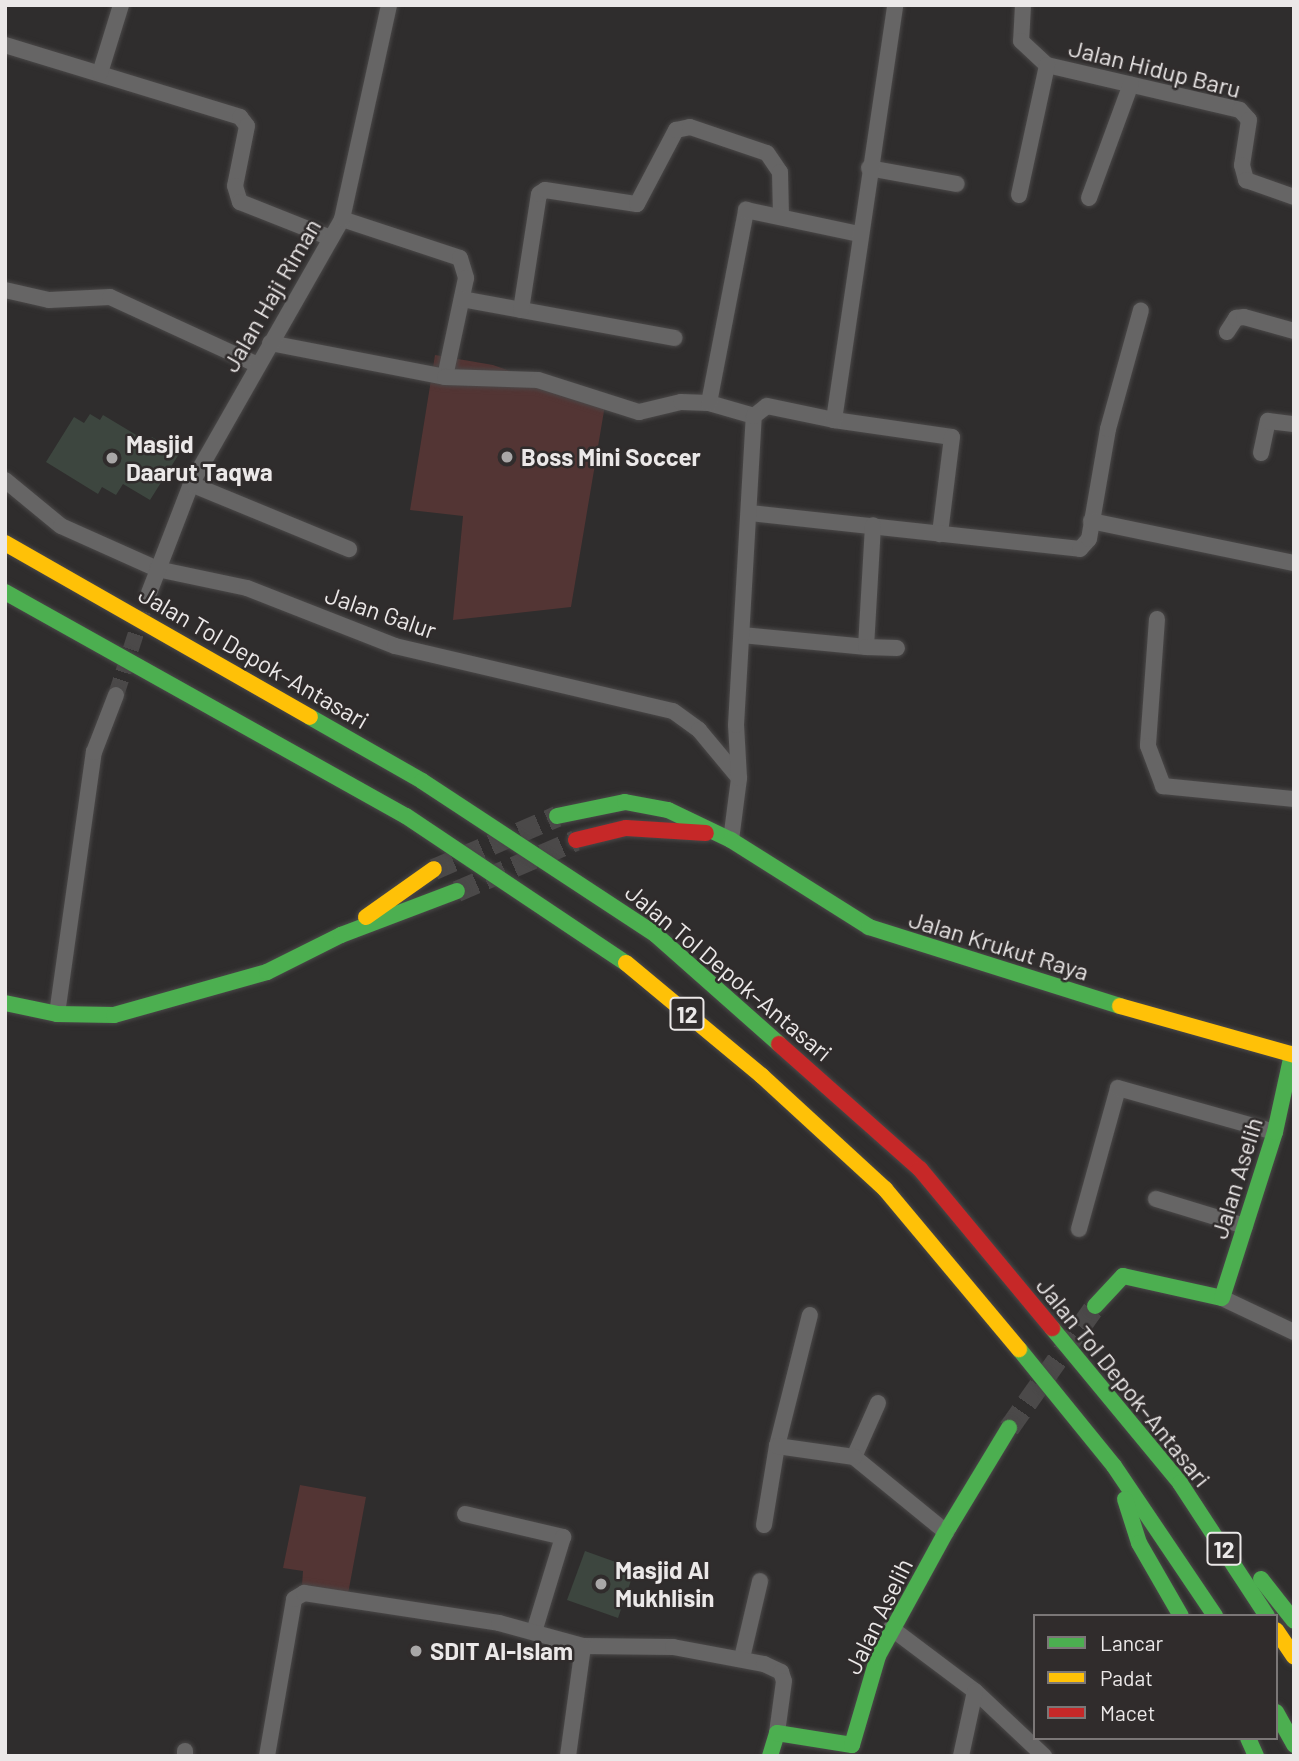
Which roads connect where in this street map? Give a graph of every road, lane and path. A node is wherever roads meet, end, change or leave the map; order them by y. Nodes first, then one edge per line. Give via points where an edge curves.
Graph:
1 (121, 5) edge
2 (389, 5) edge
3 (895, 5) edge
4 (1023, 5) edge
5 (5, 45) edge
6 (1047, 65) junction
7 (100, 73) junction
8 (1131, 84) junction
9 (869, 168) junction
10 (957, 184) dead end
11 (1019, 195) dead end
12 (1294, 197) edge
13 (1089, 198) dead end
14 (781, 217) junction
15 (342, 219) junction
16 (859, 234) junction
17 (331, 238) junction
18 (5, 290) edge
19 (462, 299) junction
20 (521, 310) junction
21 (1141, 310) dead end
22 (1294, 331) edge
23 (1227, 332) dead end
24 (674, 338) dead end
25 (270, 343) junction
26 (256, 364) junction
27 (445, 377) junction
28 (709, 403) junction
29 (754, 416) junction
30 (834, 421) junction
31 (1294, 424) edge
32 (1261, 453) dead end
33 (5, 481) edge
34 (191, 485) junction
35 (750, 513) junction
36 (1091, 521) junction
37 (873, 525) junction
38 (940, 534) junction
39 (5, 543) edge
40 (349, 549) dead end
41 (1294, 563) edge
42 (157, 569) junction
43 (5, 592) edge
44 (149, 593) tunnel mouth
45 (1157, 619) dead end
46 (742, 635) junction
47 (866, 647) junction
48 (897, 649) dead end
49 (116, 695) tunnel mouth
50 (739, 778) junction
51 (1294, 799) edge
52 (556, 816) tunnel mouth
53 (712, 833) junction
54 (576, 840) tunnel mouth
55 (731, 840) junction
56 (434, 869) tunnel mouth
57 (457, 891) tunnel mouth
58 (341, 935) junction
59 (5, 1003) edge
60 (57, 1014) junction
61 (1293, 1054) edge
62 (1275, 1132) junction
63 (1156, 1199) dead end
64 (1245, 1226) junction
65 (1079, 1229) dead end
66 (1222, 1298) junction
67 (1096, 1306) tunnel mouth
68 (810, 1315) dead end
69 (1294, 1332) edge
70 (878, 1403) dead end
71 (1009, 1428) tunnel mouth
72 (777, 1446) junction
73 (854, 1457) junction
74 (1114, 1466) junction
75 (1180, 1483) junction
76 (465, 1514) dead end
77 (764, 1525) dead end
78 (948, 1530) junction
79 (760, 1581) dead end
80 (1180, 1614) edge
81 (1214, 1614) edge
82 (1266, 1614) edge
83 (1294, 1621) edge
84 (891, 1628) junction
85 (534, 1632) junction
86 (1278, 1633) edge
87 (583, 1646) junction
88 (1294, 1657) edge
89 (742, 1658) junction
90 (975, 1691) junction
91 (1278, 1716) edge
92 (777, 1733) junction
93 (1249, 1740) edge
94 (1294, 1745) edge
95 (851, 1750) edge
96 (267, 1756) edge
97 (568, 1756) edge
98 (770, 1756) edge
99 (961, 1756) edge
100 (1044, 1756) edge
101 (1256, 1756) edge

1 - 7 street
2 - 15 street, Jalan Haji Riman
3 - 9 street
4 - 6 street, Jalan Hidup Baru via 1021,41
5 - 7 street
6 - 8 street, Jalan Hidup Baru
6 - 11 street
7 - 17 street via 240,117 247,126 235,186 240,202
8 - 12 street, Jalan Hidup Baru via 1240,110 1249,120 1242,165 1246,180
8 - 13 street
9 - 10 street
9 - 16 street
14 - 16 street
14 - 20 street via 780,172 767,153 690,127 676,130 637,205 545,190 539,194
14 - 28 street via 750,208 743,214
15 - 17 street, Jalan Haji Riman
15 - 19 street via 460,258 466,278
16 - 30 street
17 - 25 street, Jalan Haji Riman
18 - 26 street via 49,300 110,297
19 - 20 street
19 - 27 street
20 - 24 street
21 - 36 street via 1108,429
22 - 23 street via 1244,317 1236,318
25 - 26 street, Jalan Haji Riman
25 - 27 street
26 - 34 street, Jalan Haji Riman
27 - 28 street via 538,380 639,412 675,402
28 - 29 street
29 - 30 street via 767,406
29 - 35 street
30 - 38 street via 952,437
31 - 32 street via 1268,421
33 - 42 street, Jalan Galur via 61,526
34 - 40 street
34 - 42 street, Jalan Haji Riman
35 - 37 street
35 - 46 street
36 - 38 street via 1085,546 1072,551
36 - 41 street
37 - 38 street
37 - 47 street
39 - 75 main road, Jalan Tol Depok–Antasari / 12 via 422,780 656,935 920,1169
42 - 44 street, Jalan Haji Riman
42 - 50 street, Jalan Galur via 247,588 395,646 673,711 699,730
43 - 74 main road, 12 via 406,816 621,959 762,1076 885,1189
45 - 51 street via 1149,746 1163,786
46 - 47 street
46 - 50 street via 736,725
47 - 48 street
49 - 60 street via 94,752
50 - 55 street
52 - 53 main road, Jalan Krukut Raya via 625,802 668,810
53 - 54 main road, Jalan Krukut Raya via 626,828
53 - 55 main road, Jalan Krukut Raya
55 - 61 main road, Jalan Krukut Raya via 869,928 987,968
56 - 58 main road
57 - 58 main road
58 - 60 main road via 267,972 226,985 114,1015
59 - 60 main road
61 - 62 main road, Jalan Aselih
62 - 64 main road, Jalan Aselih
62 - 65 street via 1118,1088
63 - 64 street
64 - 66 main road, Jalan Aselih
66 - 67 main road via 1123,1276
66 - 69 street
68 - 72 street
70 - 73 street
71 - 78 main road, Jalan Aselih via 985,1461
72 - 73 street
72 - 77 street
73 - 78 street
74 - 80 main road via 1139,1543
74 - 81 main road, 12
75 - 82 main road, Jalan Tol Depok–Antasari / 12
75 - 83 main road
76 - 85 street via 563,1537
78 - 84 main road, Jalan Aselih
79 - 89 street
84 - 90 street
84 - 95 main road, Jalan Aselih via 868,1683
85 - 87 street
85 - 96 street via 300,1594 294,1599
86 - 88 main road
87 - 89 street via 673,1647
87 - 97 street
89 - 92 street via 781,1672
90 - 99 street
90 - 100 street
91 - 94 main road
92 - 95 main road, Jalan Aselih
92 - 98 main road
93 - 101 main road

